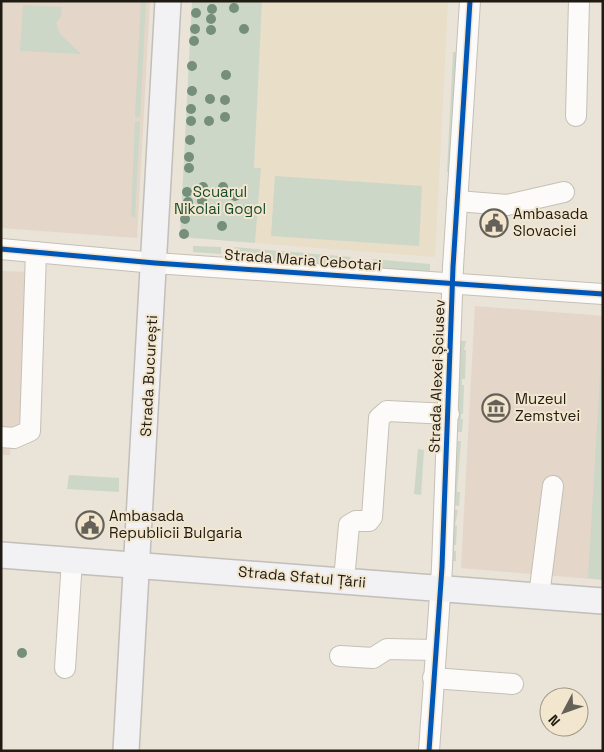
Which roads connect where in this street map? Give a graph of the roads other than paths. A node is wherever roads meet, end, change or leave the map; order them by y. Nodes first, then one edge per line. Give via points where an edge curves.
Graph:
1 (168, 1) edge
2 (470, 1) edge
3 (579, 1) edge
4 (576, 116) dead end
5 (564, 192) dead end
6 (457, 201) junction
7 (1, 250) edge
8 (36, 252) junction
9 (155, 263) junction
10 (453, 282) junction
11 (603, 294) edge
12 (449, 414) junction
13 (1, 436) edge
14 (553, 486) dead end
15 (1, 555) edge
16 (72, 560) junction
17 (138, 564) junction
18 (344, 580) junction
19 (440, 588) junction
20 (539, 596) junction
21 (603, 601) edge
22 (435, 650) junction
23 (340, 656) dead end
24 (65, 668) dead end
25 (433, 678) junction
26 (513, 684) dead end
27 (126, 751) edge
28 (429, 751) edge

1 - 9 main road, Strada București
2 - 6 street, Strada Alexei Șciusev
3 - 4 street
5 - 6 street via 507,205
6 - 10 street, Strada Alexei Șciusev
7 - 8 street, Strada Maria Cebotari
8 - 9 street, Strada Maria Cebotari
8 - 13 street via 30,431 14,438
9 - 10 street, Strada Maria Cebotari
9 - 17 main road, Strada București
10 - 11 street, Strada Maria Cebotari
10 - 12 street, Strada Alexei Șciusev
12 - 18 street via 387,411 379,418 372,517 369,521 356,521 349,525
12 - 19 street, Strada Alexei Șciusev
14 - 20 street
15 - 16 main road, Strada Sfatul Țării
16 - 17 main road, Strada Sfatul Țării
16 - 24 street
17 - 18 main road, Strada Sfatul Țării
17 - 27 main road, Strada București
18 - 19 main road, Strada Sfatul Țării
19 - 20 main road, Strada Sfatul Țării
19 - 22 street, Strada Alexei Șciusev
20 - 21 main road, Strada Sfatul Țării
22 - 23 street via 387,648 373,658
22 - 25 street, Strada Alexei Șciusev
25 - 26 street
25 - 28 street, Strada Alexei Șciusev

